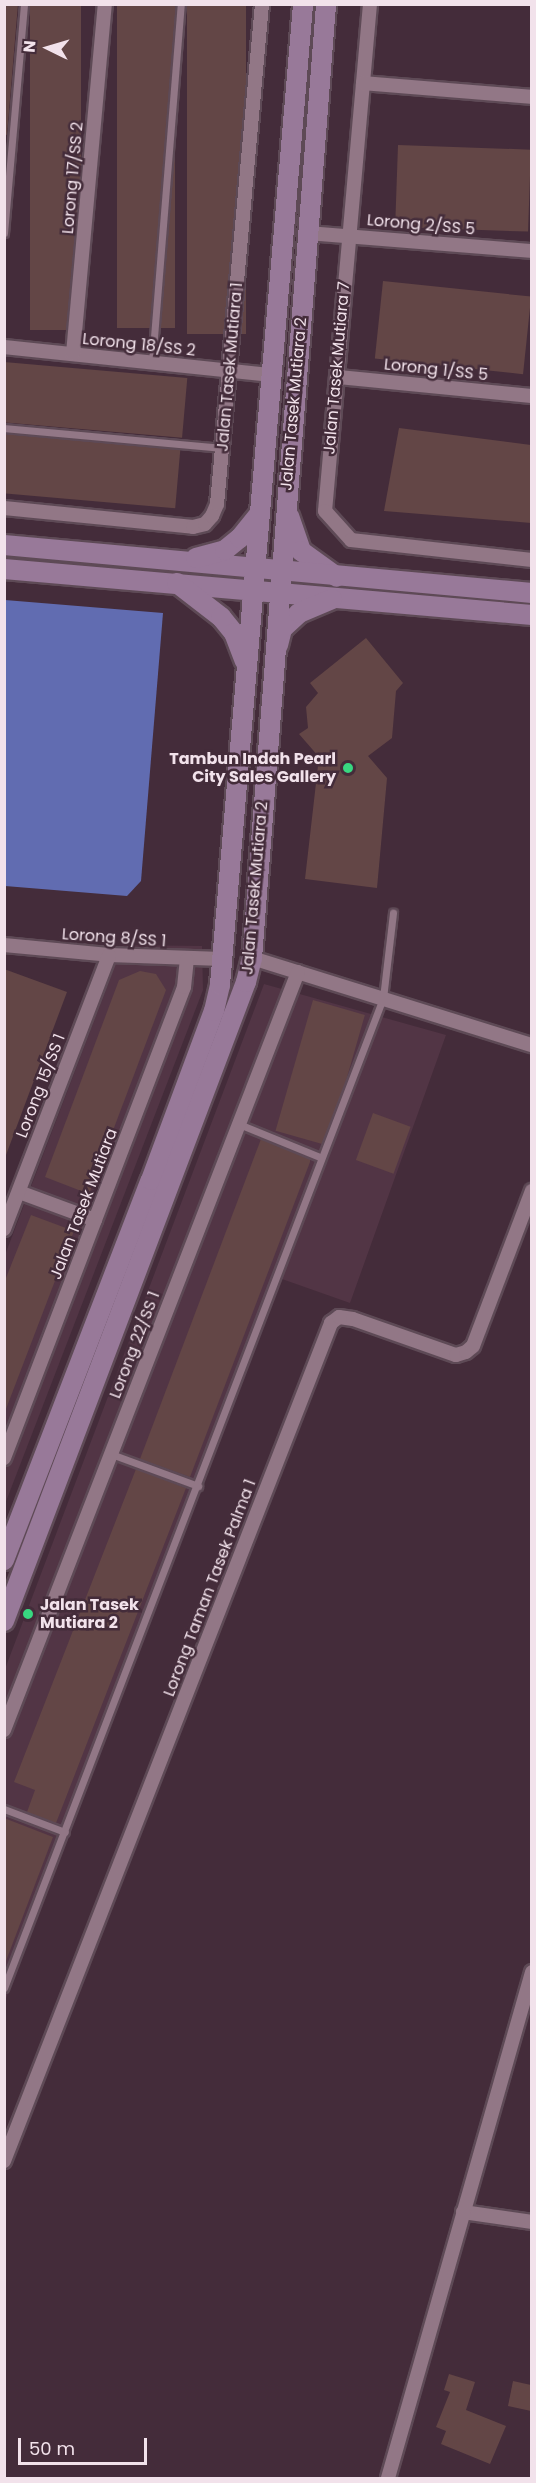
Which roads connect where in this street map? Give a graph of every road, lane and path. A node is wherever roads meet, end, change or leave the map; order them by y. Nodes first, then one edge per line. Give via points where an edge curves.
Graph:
1 (24, 4) edge
2 (105, 4) edge
3 (181, 4) edge
4 (262, 4) edge
5 (303, 4) edge
6 (326, 4) edge
7 (370, 4) edge
8 (363, 83) junction
9 (531, 97) edge
10 (4, 233) edge
11 (308, 233) junction
12 (347, 236) junction
13 (531, 251) edge
14 (4, 347) edge
15 (74, 354) junction
16 (152, 362) junction
17 (230, 370) junction
18 (270, 375) junction
19 (338, 377) junction
20 (531, 396) edge
21 (4, 428) edge
22 (222, 448) junction
23 (286, 502) junction
24 (4, 508) edge
25 (260, 512) junction
26 (4, 545) edge
27 (531, 560) edge
28 (178, 561) junction
29 (256, 568) junction
30 (4, 569) edge
31 (339, 578) junction
32 (279, 581) junction
33 (177, 583) junction
34 (254, 589) junction
35 (531, 593) edge
36 (338, 598) junction
37 (531, 615) edge
38 (273, 663) junction
39 (248, 666) junction
40 (393, 913) dead end
41 (4, 945) edge
42 (109, 956) junction
43 (252, 958) junction
44 (222, 959) junction
45 (187, 960) junction
46 (298, 972) junction
47 (383, 999) junction
48 (531, 1045) edge
49 (238, 1124) junction
50 (320, 1156) junction
51 (531, 1191) edge
52 (19, 1192) junction
53 (95, 1220) junction
54 (4, 1229) edge
55 (111, 1454) junction
56 (4, 1458) edge
57 (198, 1486) junction
58 (4, 1560) edge
59 (4, 1622) edge
60 (4, 1730) edge
61 (4, 1809) edge
62 (65, 1832) junction
63 (531, 1972) edge
64 (4, 1988) edge
65 (4, 2161) edge
66 (463, 2212) junction
67 (531, 2222) edge
68 (388, 2478) edge

1 - 10 lane
2 - 15 street, Lorong 17/SS 2
3 - 16 lane
4 - 17 street, Jalan Tasek Mutiara 1
5 - 18 street, Jalan Tasek Mutiara 2
6 - 11 street, Jalan Tasek Mutiara 2
7 - 8 street, Jalan Tasek Mutiara 7
8 - 9 street
8 - 12 street, Jalan Tasek Mutiara 7
11 - 12 street, Lorong 2/SS 5
11 - 23 street, Jalan Tasek Mutiara 2
12 - 13 street, Lorong 2/SS 5
12 - 19 street, Jalan Tasek Mutiara 7
14 - 15 street, Lorong 18/SS 2
15 - 16 street, Lorong 18/SS 2
16 - 17 street, Lorong 18/SS 2
17 - 18 street, Lorong 18/SS 2
17 - 22 street, Jalan Tasek Mutiara 1
18 - 25 street, Jalan Tasek Mutiara 2
19 - 20 street, Lorong 1/SS 5
19 - 27 street, Jalan Tasek Mutiara 7 via 325,511 335,527 351,540
21 - 22 lane
22 - 24 street, Jalan Tasek Mutiara 1 via 218,504 205,524 193,527
23 - 31 street via 292,534 301,551
23 - 32 street, Jalan Tasek Mutiara 2
25 - 28 street via 225,550
25 - 29 street, Jalan Tasek Mutiara 2
26 - 28 street
28 - 29 street
29 - 32 street
29 - 34 street, Jalan Tasek Mutiara 2
30 - 33 street
31 - 32 street
31 - 35 street
32 - 34 street
32 - 36 street
32 - 38 street, Jalan Tasek Mutiara 2
33 - 34 street
33 - 39 street via 221,616 234,633
34 - 39 street, Jalan Tasek Mutiara 2
36 - 37 street
36 - 38 street via 299,613 282,629
38 - 43 street, Jalan Tasek Mutiara 2
39 - 44 street, Jalan Tasek Mutiara 2
40 - 47 lane
41 - 42 street, Lorong 8/SS 1
42 - 45 street, Lorong 8/SS 1
42 - 52 street, Lorong 15/SS 1
43 - 46 street
43 - 59 street, Jalan Tasek Mutiara 2
44 - 45 street, Lorong 8/SS 1
44 - 58 street, Jalan Tasek Mutiara 2 via 214,1011
45 - 53 street, Jalan Tasek Mutiara via 184,987
46 - 47 street
46 - 49 street, Lorong 22/SS 1
47 - 48 street
47 - 50 lane
49 - 50 lane
49 - 55 street, Lorong 22/SS 1
50 - 57 lane
51 - 65 street, Lorong Taman Tasek Palma 1 via 473,1346 466,1352 456,1355 353,1320 339,1317 331,1323
52 - 53 street
52 - 54 street, Lorong 15/SS 1
53 - 56 street, Jalan Tasek Mutiara
55 - 57 lane
55 - 60 street, Lorong 22/SS 1
57 - 62 lane
61 - 62 lane
62 - 64 lane
63 - 66 street
66 - 67 street
66 - 68 street

